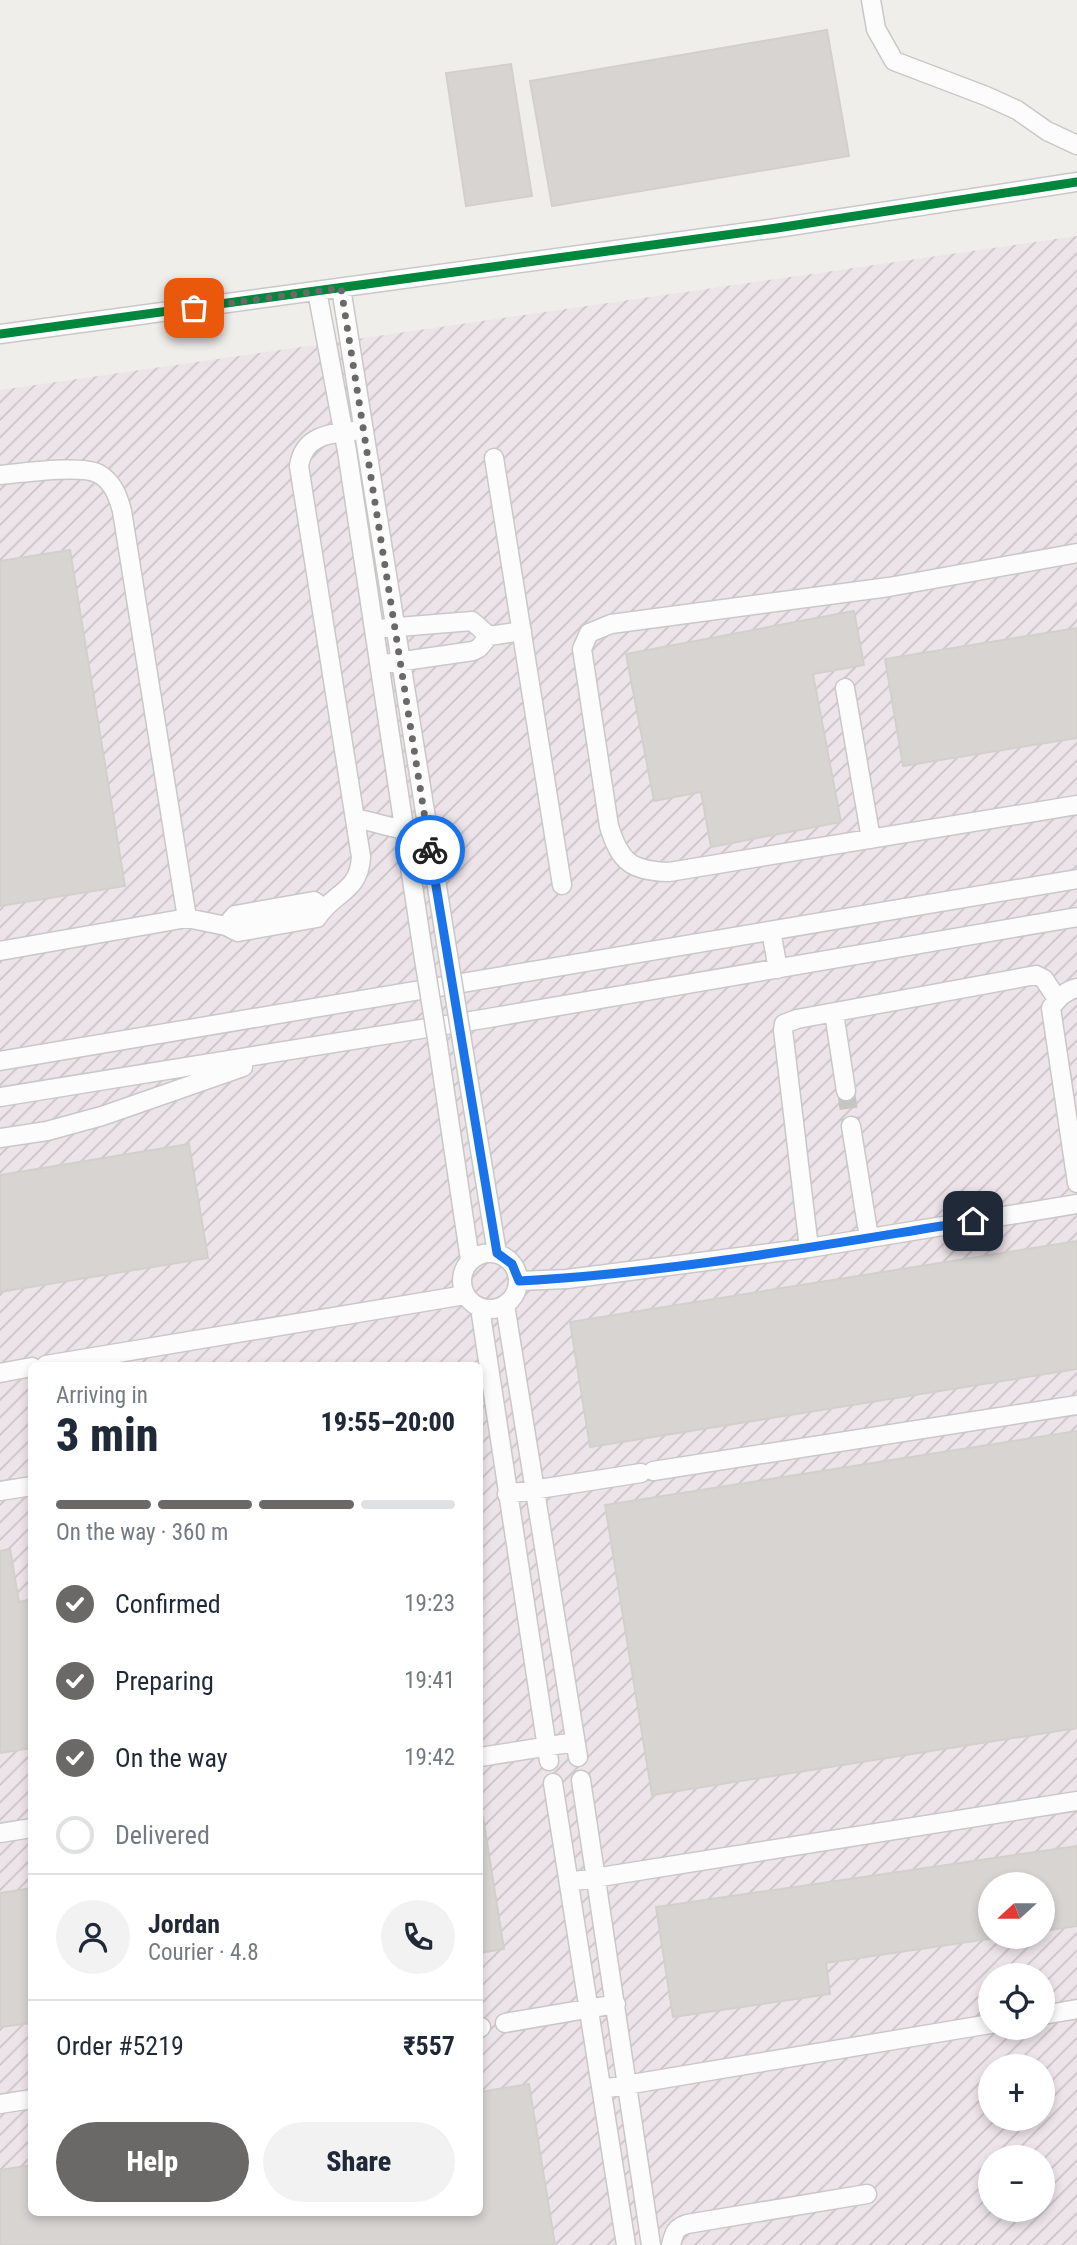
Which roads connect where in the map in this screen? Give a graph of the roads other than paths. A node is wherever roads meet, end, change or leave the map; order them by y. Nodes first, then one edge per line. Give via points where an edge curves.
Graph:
1 (871, 0) edge
2 (1077, 145) edge
3 (1077, 182) edge
4 (341, 288) junction
5 (317, 291) junction
6 (0, 334) edge
7 (363, 430) junction
8 (344, 432) junction
9 (494, 458) dead end
10 (0, 475) edge
11 (1077, 553) edge
12 (395, 627) junction
13 (374, 629) junction
14 (522, 631) junction
15 (489, 636) junction
16 (400, 661) junction
17 (379, 664) junction
18 (845, 688) dead end
19 (1077, 805) edge
20 (355, 819) junction
21 (426, 827) junction
22 (404, 830) junction
23 (871, 839) junction
24 (1077, 879) edge
25 (562, 885) dead end
26 (1077, 917) edge
27 (187, 918) junction
28 (771, 931) junction
29 (0, 951) edge
30 (778, 969) junction
31 (1077, 988) edge
32 (1057, 999) junction
33 (834, 1013) junction
34 (278, 1053) junction
35 (0, 1060) edge
36 (846, 1091) tunnel mouth
37 (0, 1097) edge
38 (851, 1126) tunnel mouth
39 (0, 1138) edge
40 (1077, 1183) edge
41 (1077, 1204) edge
42 (869, 1238) junction
43 (808, 1248) junction
44 (497, 1253) junction
45 (470, 1260) junction
46 (519, 1281) junction
47 (465, 1294) junction
48 (505, 1305) junction
49 (480, 1308) junction
50 (79, 1362) edge
51 (28, 1368) edge
52 (0, 1373) edge
53 (1077, 1405) edge
54 (28, 1487) edge
55 (535, 1489) junction
56 (0, 1491) edge
57 (507, 1494) junction
58 (548, 1754) junction
59 (483, 1757) edge
60 (581, 1780) dead end
61 (553, 1783) dead end
62 (1077, 1801) edge
63 (28, 1829) edge
64 (0, 1833) edge
65 (597, 1878) junction
66 (569, 1882) junction
67 (616, 2004) junction
68 (589, 2008) junction
69 (1077, 2009) edge
70 (1055, 2013) edge
71 (505, 2023) dead end
72 (978, 2026) edge
73 (628, 2085) junction
74 (602, 2089) junction
75 (28, 2100) edge
76 (0, 2104) edge
77 (867, 2194) dead end
78 (626, 2245) edge
79 (651, 2245) edge
80 (671, 2245) edge

1 - 2 street via 876,29 894,61 1017,110
3 - 4 street
4 - 5 street
4 - 7 street
5 - 6 street
5 - 8 street
7 - 8 street
7 - 12 street
8 - 13 street
8 - 20 street via 312,440 299,466
9 - 14 street
10 - 27 street via 97,472 117,492
11 - 23 street via 889,587 611,624 589,633 582,649 610,826 621,857 633,866 669,872
12 - 13 street
12 - 15 street via 472,621
12 - 16 street
13 - 17 street
14 - 15 street
14 - 25 street
15 - 16 street via 473,651
16 - 17 street
16 - 21 street
17 - 22 street
18 - 23 street
19 - 23 street
20 - 22 street
20 - 27 street via 360,873 317,918 237,932
21 - 22 street
21 - 44 street, bridge
22 - 45 street, bridge
24 - 28 street
26 - 30 street
27 - 29 street
28 - 30 street
28 - 35 street
30 - 34 street
31 - 32 street
32 - 33 street via 1036,975
32 - 40 street via 1051,1008
33 - 36 street
33 - 43 street via 788,1022 783,1030
34 - 37 street
34 - 39 street via 102,1116
38 - 42 street
41 - 42 street
42 - 43 street
43 - 46 street
44 - 45 street
44 - 46 street via 512,1264
45 - 47 street via 462,1276
46 - 48 street
47 - 49 street
47 - 50 street
48 - 49 street
48 - 55 street
49 - 57 street
51 - 52 street
53 - 55 street
54 - 56 street
55 - 57 street
55 - 58 street via 577,1749
57 - 58 street
58 - 59 street
60 - 65 street
61 - 66 street
62 - 65 street
63 - 64 street
65 - 66 street
65 - 67 street
66 - 68 street
67 - 68 street
67 - 73 street
68 - 71 street
68 - 74 street
69 - 70 street
72 - 73 street
73 - 74 street
73 - 79 street
74 - 78 street
75 - 76 street
77 - 80 street via 687,2224 674,2232

